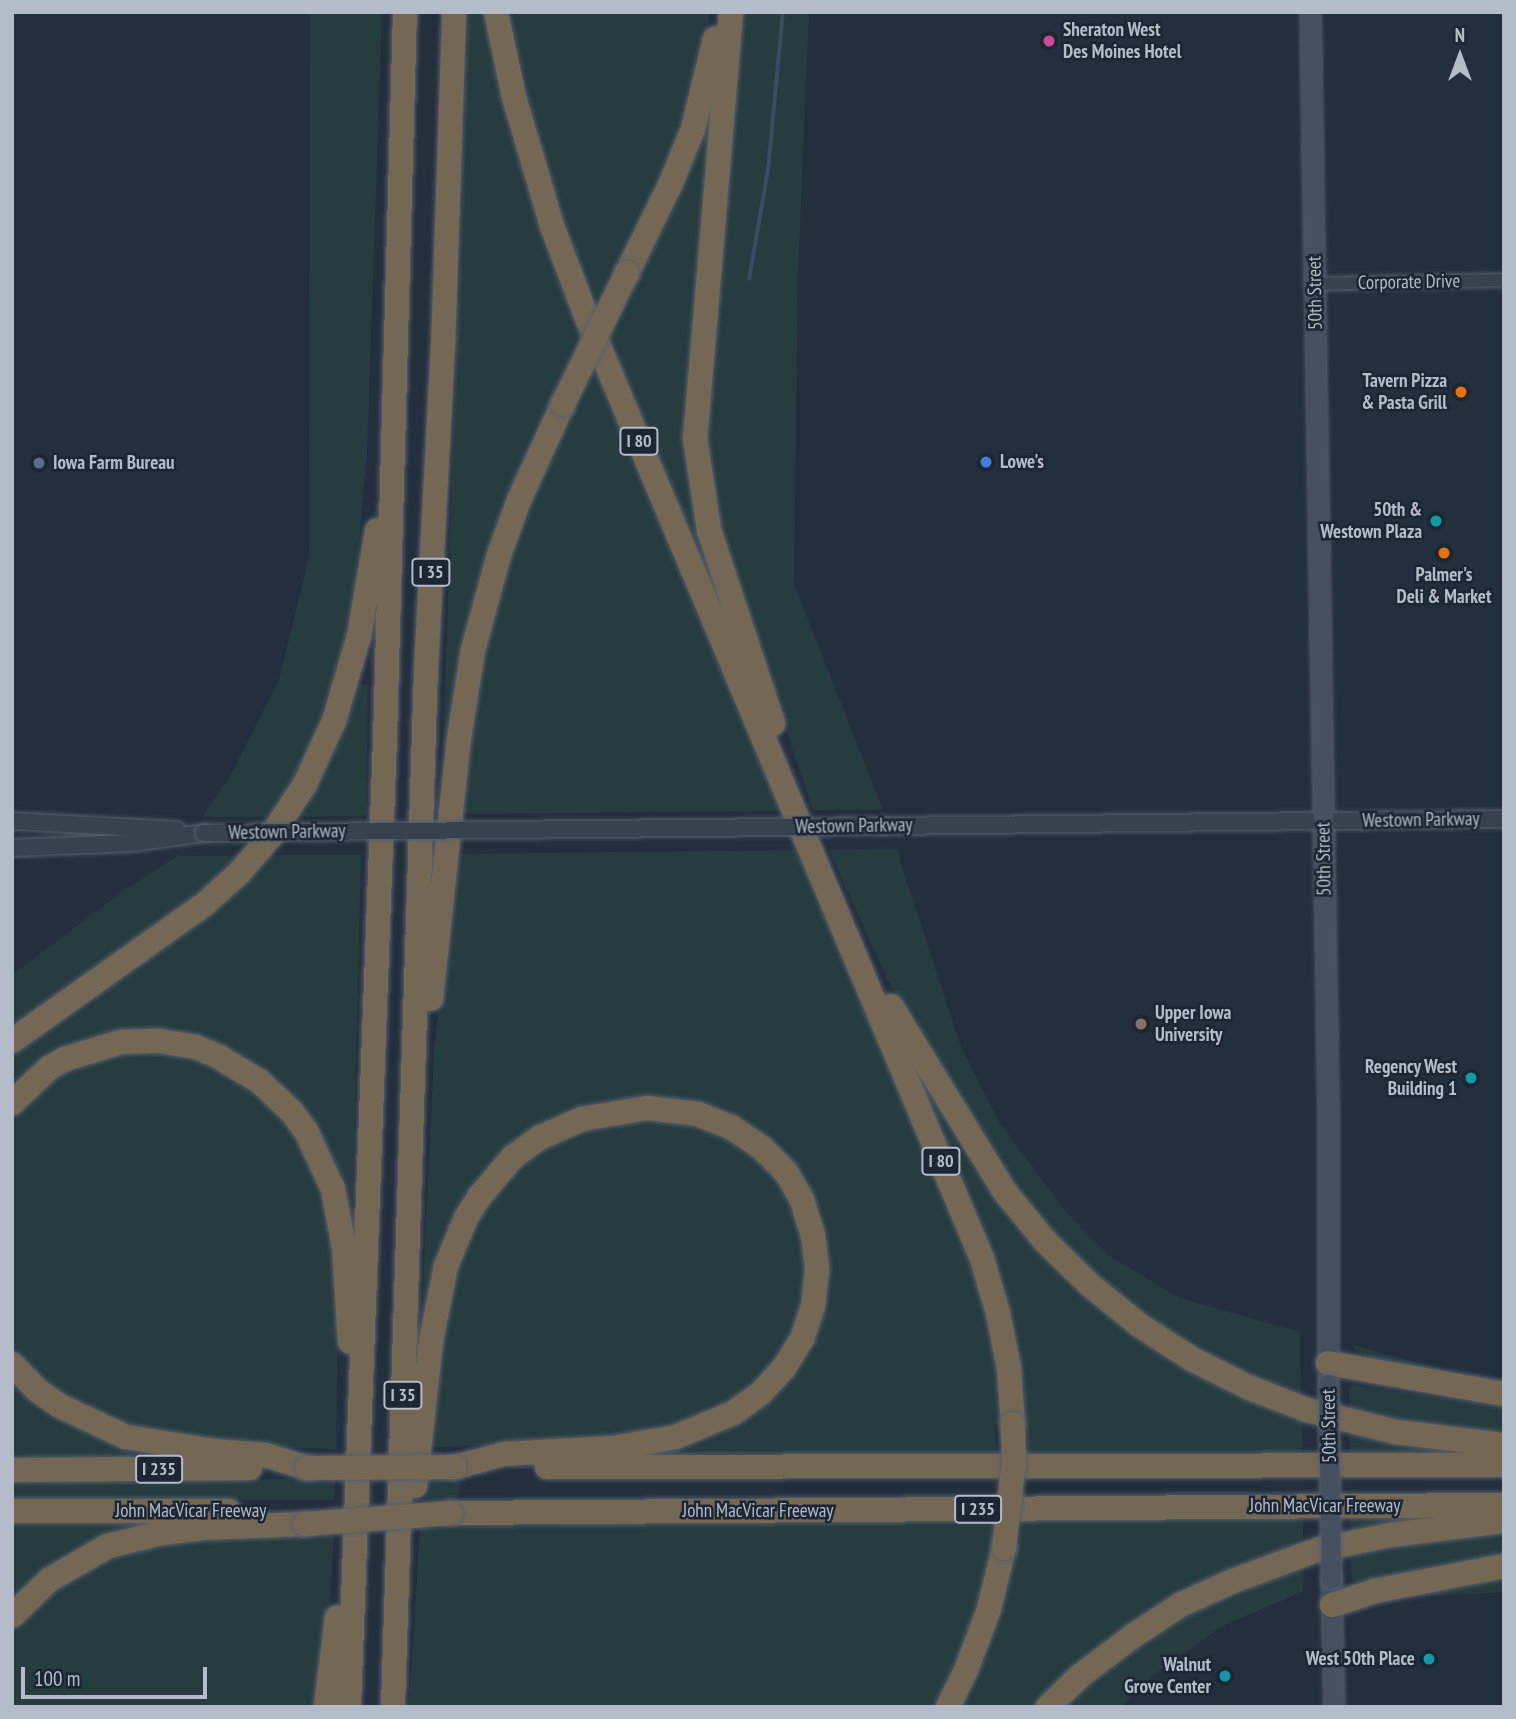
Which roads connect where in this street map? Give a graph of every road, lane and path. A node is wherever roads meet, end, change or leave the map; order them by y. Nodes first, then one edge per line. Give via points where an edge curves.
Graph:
1 (405, 12) edge
2 (454, 12) edge
3 (496, 12) edge
4 (720, 12) edge
5 (731, 12) edge
6 (1310, 12) edge
7 (1504, 280) edge
8 (1314, 284) junction
9 (394, 392) junction
10 (1504, 819) edge
11 (12, 821) edge
12 (1324, 821) junction
13 (204, 833) junction
14 (12, 848) edge
15 (813, 859) junction
16 (835, 909) junction
17 (12, 1041) edge
18 (12, 1103) edge
19 (413, 1132) junction
20 (12, 1364) edge
21 (1328, 1373) junction
22 (1504, 1394) edge
23 (1504, 1445) edge
24 (1504, 1465) edge
25 (455, 1467) junction
26 (307, 1468) junction
27 (12, 1470) edge
28 (360, 1470) junction
29 (1504, 1505) edge
30 (12, 1511) edge
31 (305, 1517) junction
32 (1504, 1521) edge
33 (356, 1532) junction
34 (1504, 1566) edge
35 (1332, 1605) junction
36 (12, 1616) edge
37 (395, 1657) junction
38 (326, 1707) edge
39 (349, 1707) edge
40 (393, 1707) edge
41 (948, 1707) edge
42 (1048, 1707) edge
43 (1334, 1707) edge

1 - 9 highway
2 - 19 highway, I 35 via 426,670
3 - 15 highway, I 80 via 514,97 552,226
4 - 19 highway, bridge via 693,129 507,533 473,650
5 - 15 highway via 695,438 709,530
6 - 8 main road, 50th Street
7 - 8 street, Corporate Drive
8 - 12 main road, 50th Street
9 - 17 highway via 359,636 334,721 305,784 271,836 205,904
9 - 28 highway, I 35
10 - 12 street, Westown Parkway
11 - 13 street, Westown Parkway
12 - 13 street, Westown Parkway, bridge
12 - 21 main road, 50th Street
13 - 14 street, Westown Parkway via 132,843
15 - 16 highway, I 80
16 - 23 highway via 854,930 906,1034 1005,1192 1045,1241 1119,1309 1192,1359 1307,1410 1396,1432
16 - 41 highway, I 80, bridge via 982,1259 1009,1368 1014,1461 1004,1548 989,1608
18 - 28 highway via 49,1068 85,1050 121,1042 159,1041 196,1047 219,1057 259,1081 292,1112 322,1162 340,1218
19 - 37 highway, I 35
20 - 26 highway via 60,1406 126,1437 265,1455
21 - 22 highway
21 - 35 main road, 50th Street, bridge
24 - 25 highway, I 235
25 - 26 highway, I 235, bridge
25 - 37 highway via 505,1454 613,1448 665,1439 733,1413 761,1393 796,1349 813,1306 817,1270 813,1235 802,1200 786,1172 761,1147 731,1127 681,1110 647,1108 603,1113 561,1127 513,1157 495,1176 455,1241 438,1297
26 - 27 highway, I 235
28 - 33 highway, I 35
29 - 31 highway, John MacVicar Freeway / I 235, bridge
30 - 31 highway, John MacVicar Freeway / I 235
31 - 36 highway via 162,1533 108,1546 58,1573
32 - 42 highway via 1317,1550 1233,1581 1180,1605 1133,1636
33 - 38 highway via 341,1576
33 - 39 highway, I 35
34 - 35 highway via 1375,1591
35 - 43 main road, 50th Street
37 - 40 highway, I 35

